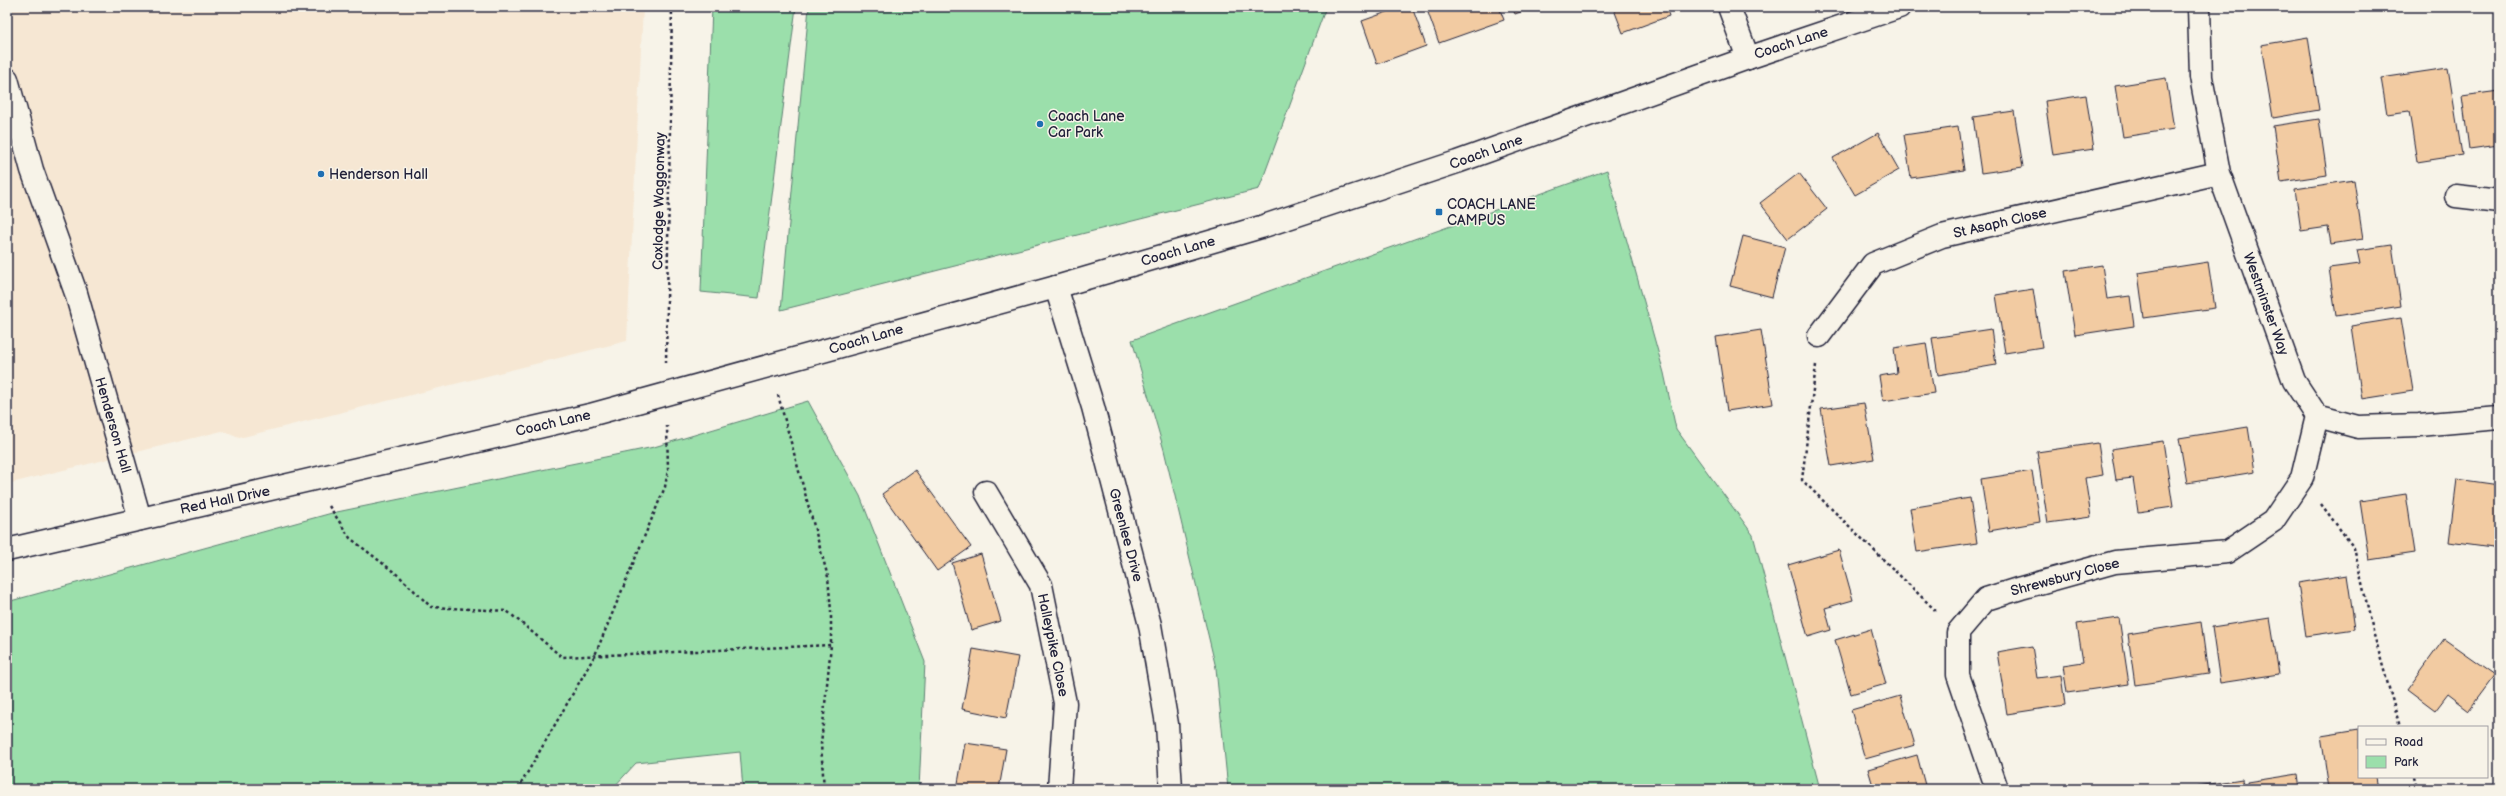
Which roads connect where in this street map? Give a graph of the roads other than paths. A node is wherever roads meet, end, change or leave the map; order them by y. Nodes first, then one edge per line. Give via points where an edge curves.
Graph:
1 (1729, 7) edge
2 (1899, 7) edge
3 (2199, 7) edge
4 (1748, 58) junction
5 (7, 79) edge
6 (2219, 173) junction
7 (2456, 196) dead end
8 (2499, 201) edge
9 (1056, 286) junction
10 (1820, 336) road end
11 (2317, 416) junction
12 (2499, 418) edge
13 (442, 448) joint
14 (986, 492) dead end
15 (140, 518) junction
16 (7, 550) edge
17 (1059, 789) edge
18 (1171, 789) edge
19 (1997, 789) edge

1 - 4 street
2 - 4 street, Coach Lane
3 - 6 street, Westminster Way via 2201,77
4 - 9 street, Coach Lane via 1449,165 1254,229
5 - 15 street, Henderson Hall via 32,170 76,293
6 - 10 street, St Asaph Close via 1942,236 1873,264
6 - 11 street, Westminster Way via 2294,381
7 - 8 street
9 - 13 street, Coach Lane via 666,395
9 - 18 street, Greenlee Drive via 1093,407 1150,625 1167,724
11 - 12 street via 2358,427
11 - 19 street, Shrewsbury Close via 2302,478 2274,521 2228,552 2115,562 1986,599 1958,632 1958,675
13 - 15 street, Red Hall Drive via 319,479
14 - 17 street, Halleypike Close via 1041,585 1065,703
15 - 16 street, Red Hall Drive

